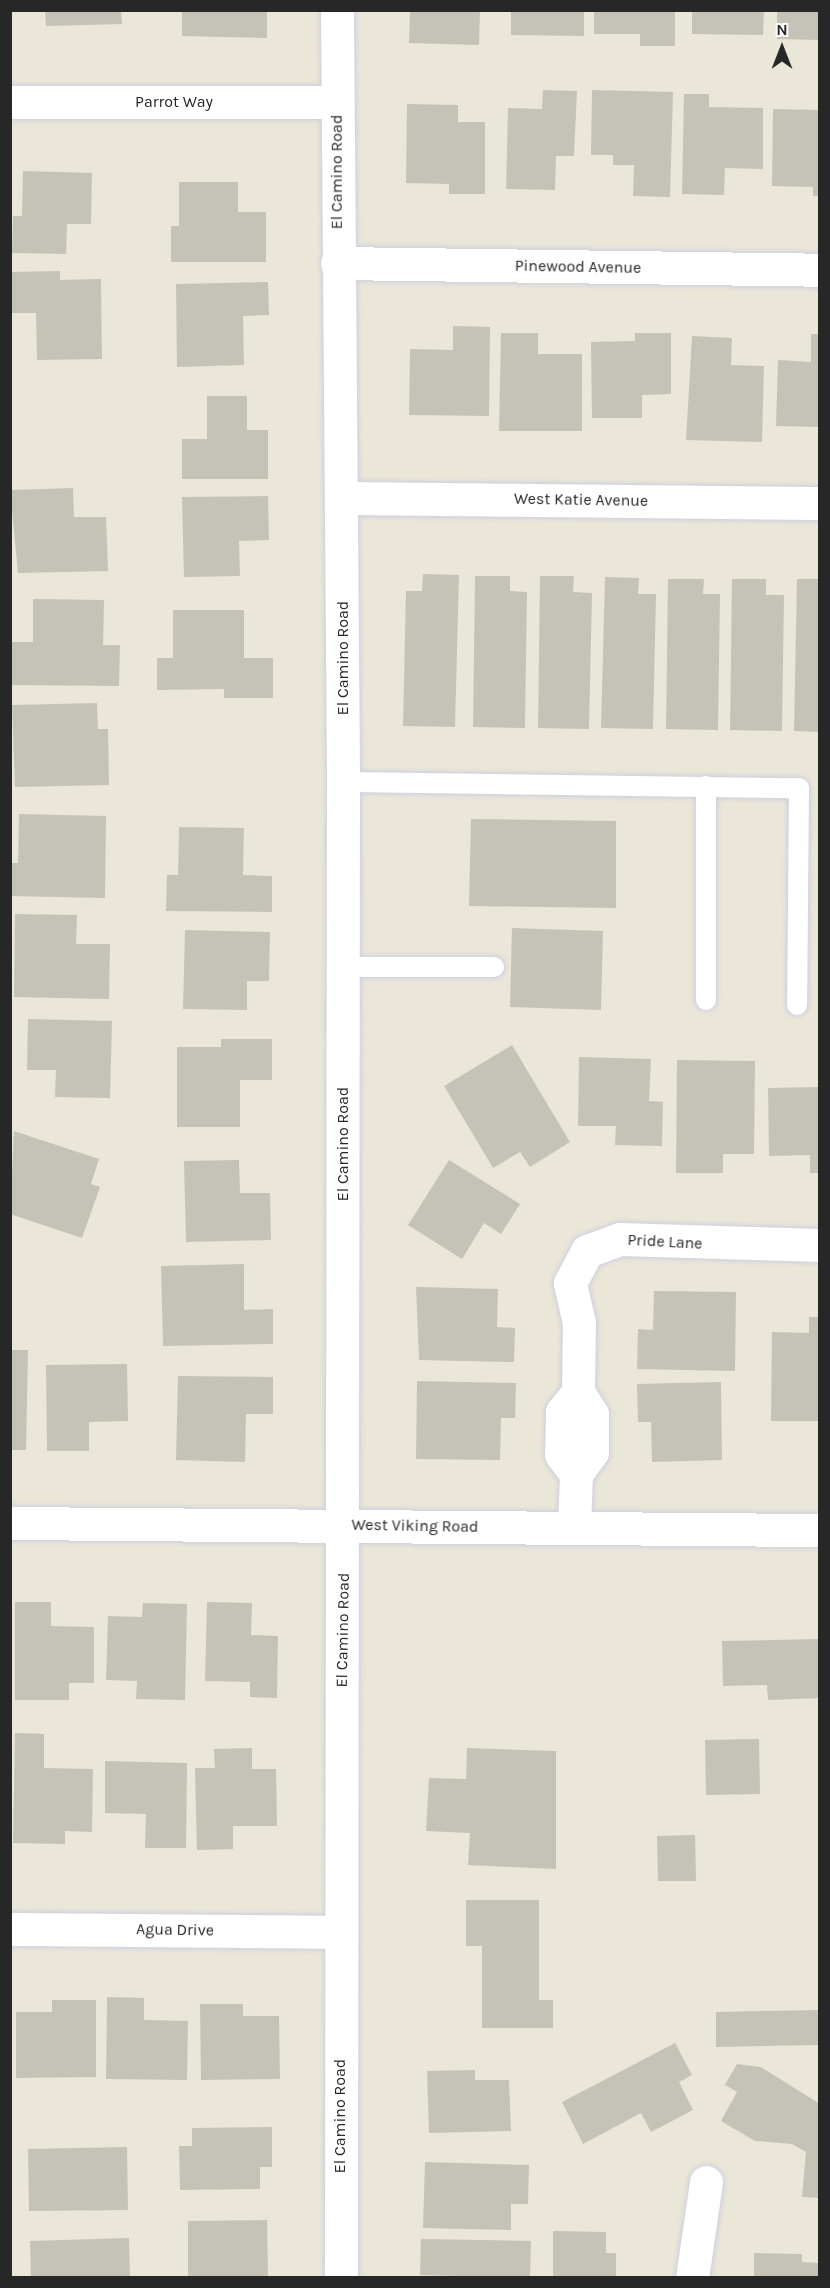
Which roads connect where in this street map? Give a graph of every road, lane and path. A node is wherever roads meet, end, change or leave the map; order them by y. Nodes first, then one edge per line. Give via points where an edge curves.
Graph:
1 (337, 10) edge
2 (10, 102) edge
3 (337, 102) junction
4 (337, 263) junction
5 (819, 270) edge
6 (342, 498) junction
7 (819, 503) edge
8 (343, 782) junction
9 (706, 786) junction
10 (342, 967) junction
11 (494, 967) dead end
12 (706, 1000) dead end
13 (796, 1005) dead end
14 (819, 1245) edge
15 (10, 1523) edge
16 (344, 1526) junction
17 (574, 1528) junction
18 (819, 1530) edge
19 (10, 1929) edge
20 (339, 1932) junction
21 (706, 2182) dead end
22 (341, 2277) edge
23 (692, 2277) edge

1 - 3 street, El Camino Road
2 - 3 street, Parrot Way
3 - 4 street, El Camino Road
4 - 5 street, Pinewood Avenue
4 - 6 street, El Camino Road
6 - 7 street, West Katie Avenue
6 - 8 street, El Camino Road
8 - 9 lane
8 - 10 street, El Camino Road
9 - 12 lane
9 - 13 lane via 799,788
10 - 11 lane
10 - 16 street, El Camino Road
14 - 17 street, Pride Lane via 620,1239 587,1251 570,1283 579,1323 578,1392 592,1414 592,1452 576,1474
15 - 16 street, West Viking Road
16 - 17 street, West Viking Road
16 - 20 street, El Camino Road
17 - 18 street, West Viking Road
19 - 20 street, Agua Drive
20 - 22 street, El Camino Road
21 - 23 street

